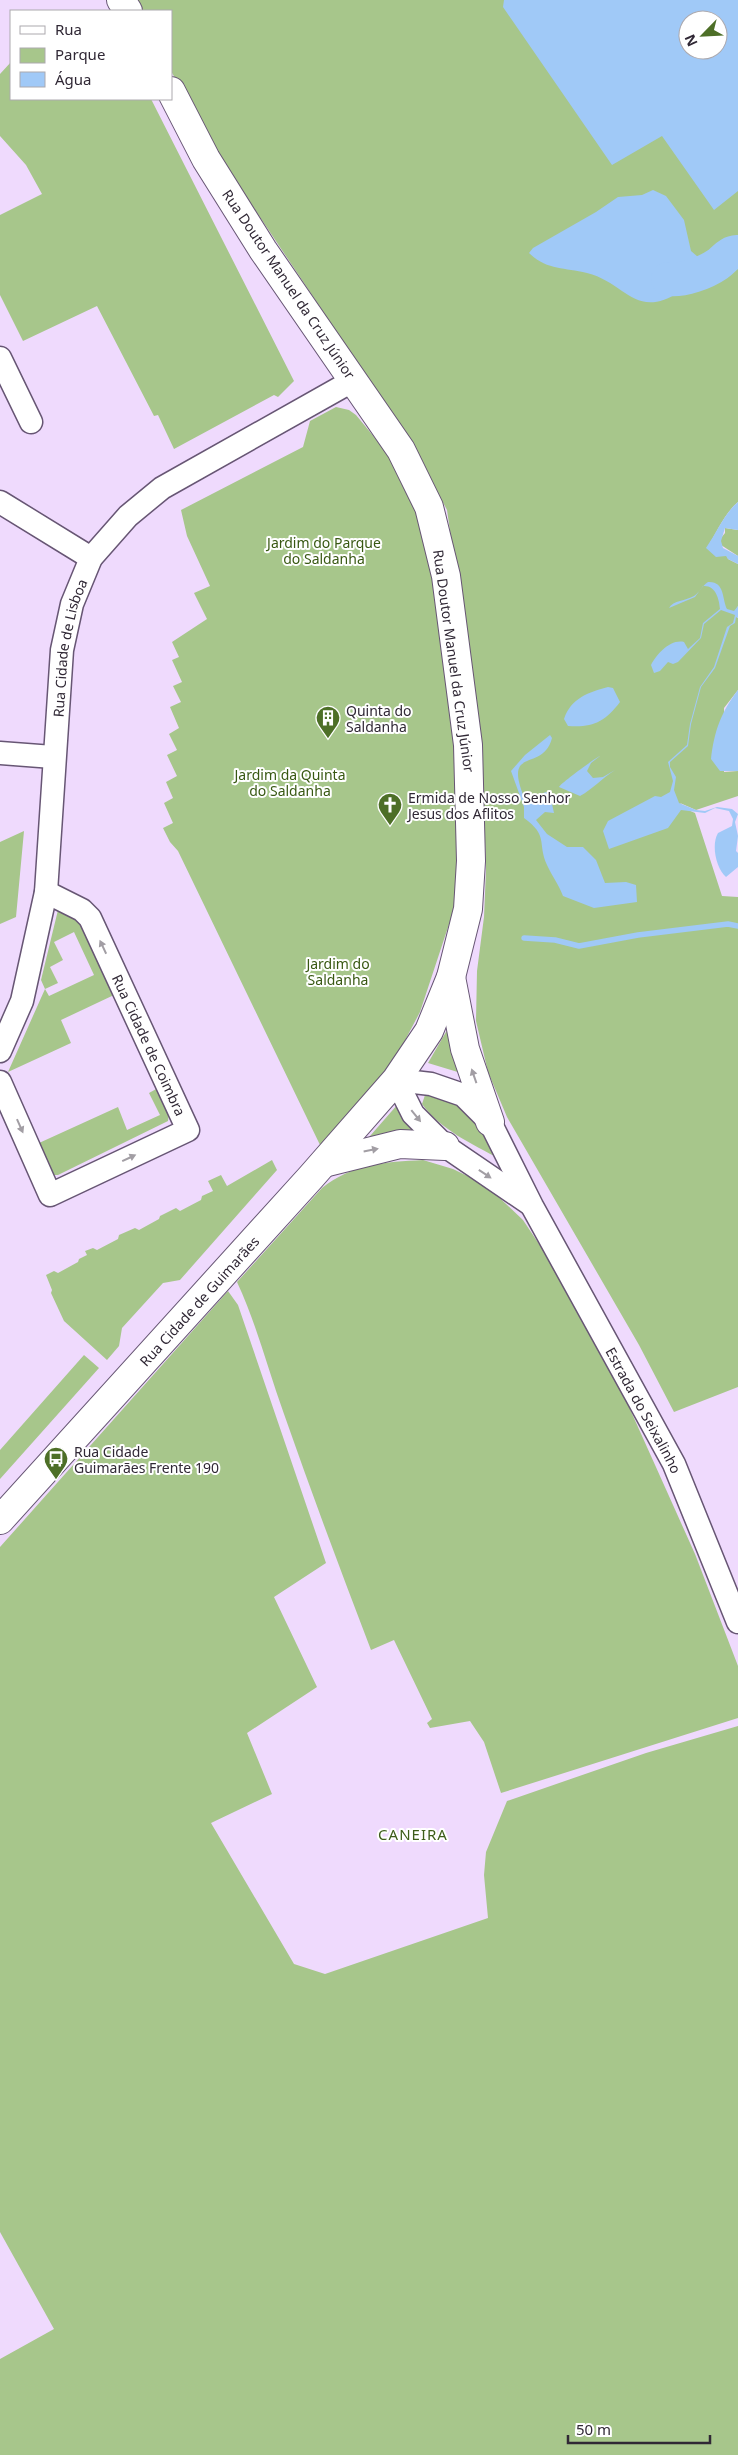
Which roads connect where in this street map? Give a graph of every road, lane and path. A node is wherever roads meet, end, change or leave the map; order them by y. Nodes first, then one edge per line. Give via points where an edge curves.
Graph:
1 (172, 93) edge
2 (0, 358) edge
3 (354, 380) junction
4 (31, 422) dead end
5 (0, 502) edge
6 (91, 558) junction
7 (0, 753) edge
8 (54, 757) junction
9 (46, 892) junction
10 (451, 977) junction
11 (0, 1051) edge
12 (396, 1080) junction
13 (0, 1082) edge
14 (490, 1122) junction
15 (445, 1146) junction
16 (324, 1163) junction
17 (532, 1206) junction
18 (0, 1520) edge
19 (738, 1622) edge

1 - 3 main road, Rua Doutor Manuel da Cruz Júnior via 206,159 263,250
2 - 4 street
3 - 6 street, Rua Cidade de Lisboa via 162,488 128,516
3 - 10 main road, Rua Doutor Manuel da Cruz Júnior via 402,450 420,488 435,528 446,576 470,779 468,909
5 - 6 street
6 - 8 street, Rua Cidade de Lisboa via 72,604 62,650
7 - 8 street
8 - 9 street, Rua Cidade de Lisboa
9 - 11 street, Rua Cidade de Lisboa via 22,1001
13 -> 9 street, Rua Cidade de Coimbra via 50,1195 188,1130 90,918 82,910
10 - 12 main road, Rua Doutor Manuel da Cruz Júnior via 429,1031
14 -> 10 main road via 465,1049
12 - 14 street, Estrada do Seixalinho via 431,1084 463,1095
12 -> 15 street via 413,1114
12 - 16 main road, Rua Cidade de Guimarães
14 - 17 street, Estrada do Seixalinho
16 -> 15 main road via 400,1144
15 -> 17 street
16 - 18 main road, Rua Cidade de Guimarães
17 - 19 street, Estrada do Seixalinho via 674,1464

